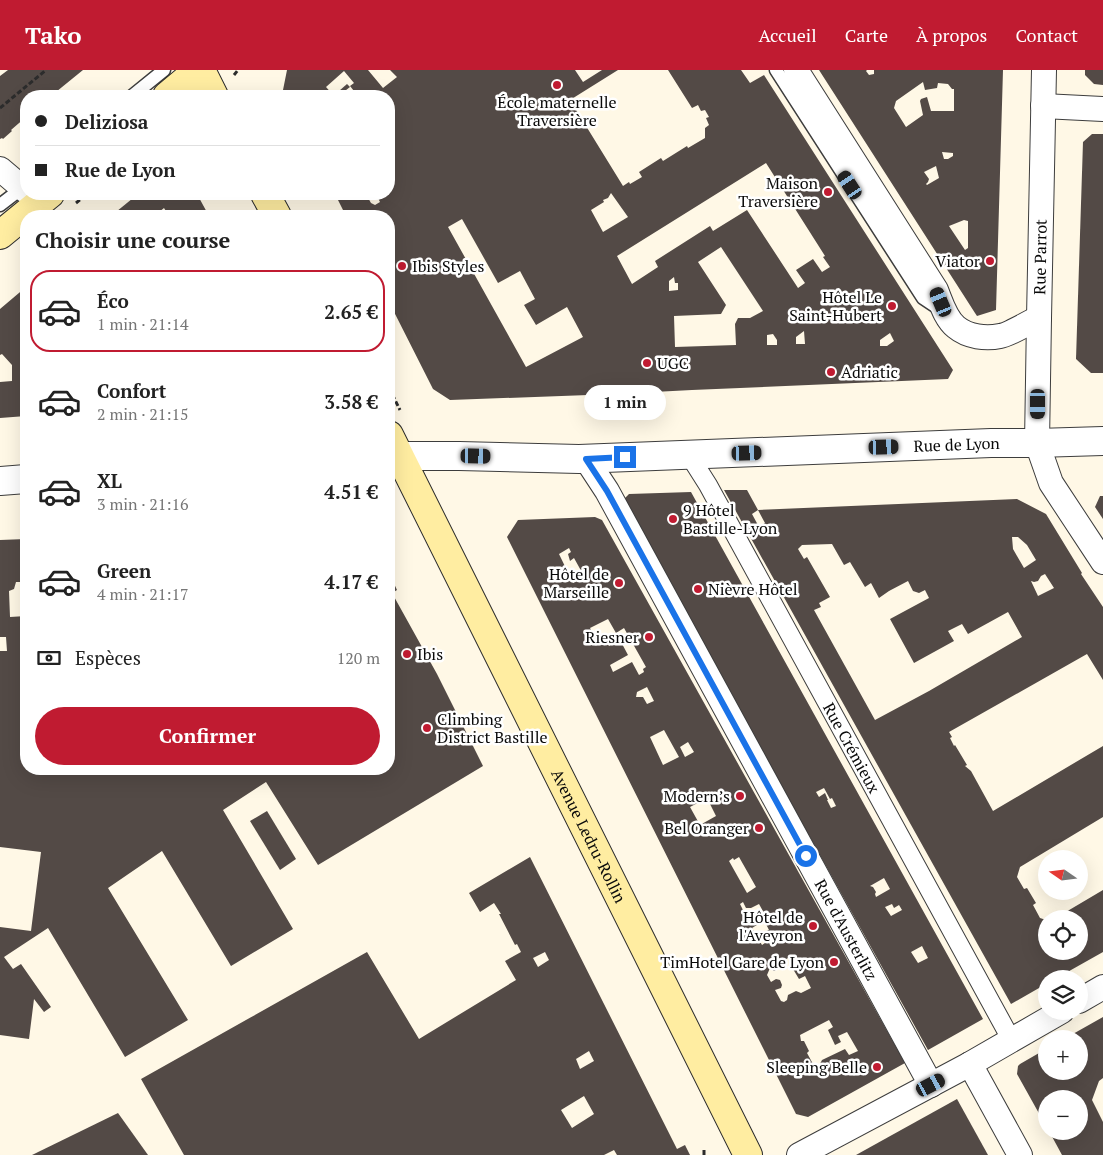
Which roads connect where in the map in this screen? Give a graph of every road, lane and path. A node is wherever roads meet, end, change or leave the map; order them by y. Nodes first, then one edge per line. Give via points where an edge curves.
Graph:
1 (46, 70) edge
2 (164, 70) edge
3 (200, 70) edge
4 (776, 70) edge
5 (796, 70) edge
6 (1044, 70) edge
7 (22, 90) edge
8 (139, 90) edge
9 (175, 90) edge
10 (211, 90) edge
11 (20, 91) edge
12 (1044, 106) junction
13 (0, 108) edge
14 (1103, 109) edge
15 (0, 169) edge
16 (20, 183) edge
17 (20, 198) edge
18 (27, 200) edge
19 (0, 206) edge
20 (0, 235) edge
21 (946, 313) junction
22 (1039, 318) junction
23 (395, 400) edge
24 (399, 408) dead end
25 (1103, 441) edge
26 (1037, 443) junction
27 (395, 449) edge
28 (395, 455) edge
29 (689, 455) junction
30 (586, 459) junction
31 (20, 480) edge
32 (0, 481) edge
33 (1103, 562) edge
34 (1103, 987) edge
35 (1088, 996) edge
36 (1047, 1020) edge
37 (1012, 1041) junction
38 (970, 1064) junction
39 (931, 1085) junction
40 (704, 1150) dead end
41 (704, 1155) edge
42 (748, 1155) edge
43 (800, 1155) edge
44 (1020, 1155) edge

1 - 7 path
2 - 8 lane
3 - 9 main road
3 - 10 main road
4 - 21 lane via 923,298
5 - 21 street via 936,290
6 - 12 street, Rue Parrot
11 - 13 path
12 - 14 street
12 - 22 street, Rue Parrot
15 - 16 street
17 - 19 lane
18 - 20 main road
21 - 22 street via 956,327 979,337 1002,336
22 - 26 street, Rue Parrot
23 - 24 path
25 - 26 street, Rue de Lyon
26 - 29 street, Rue de Lyon
26 - 33 street via 1051,483
27 - 30 street, Rue de Lyon
28 - 42 main road, Avenue Ledru-Rollin
29 - 30 street, Rue de Lyon
29 - 37 street, Rue Crémieux
30 - 39 street, Rue d'Austerlitz via 607,491
31 - 32 street
34 - 35 street
36 - 37 street
37 - 38 street
38 - 39 street
38 - 44 street
39 - 43 street
40 - 41 path

